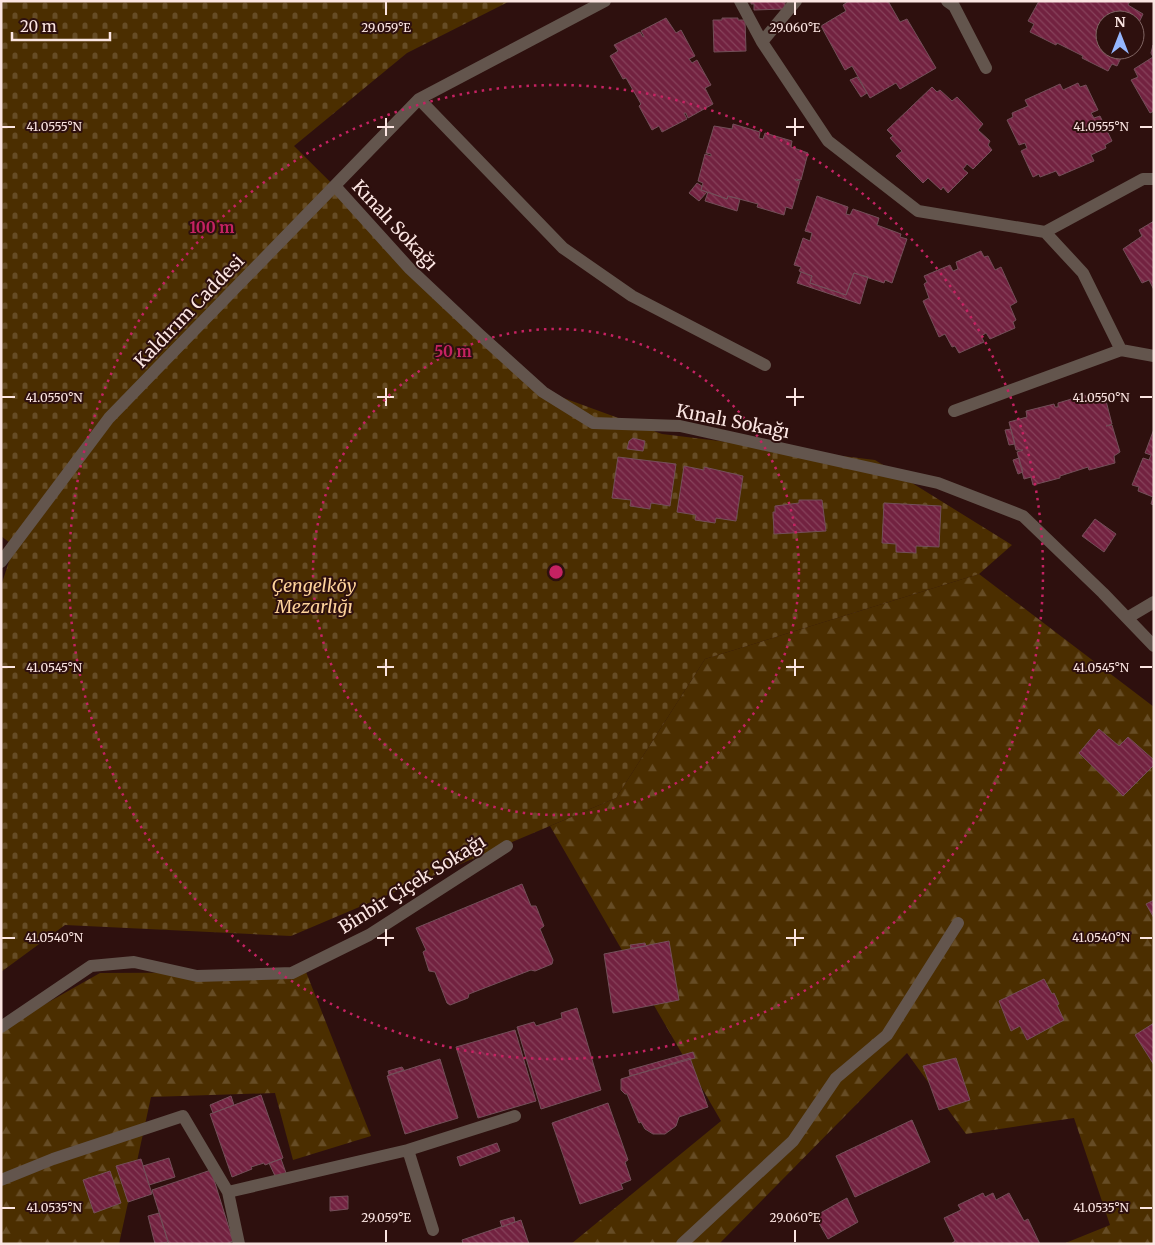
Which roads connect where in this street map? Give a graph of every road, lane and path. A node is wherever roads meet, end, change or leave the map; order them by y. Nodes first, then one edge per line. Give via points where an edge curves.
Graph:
1 (604, 1) edge
2 (740, 1) edge
3 (796, 1) edge
4 (955, 3) edge
5 (762, 42) junction
6 (986, 68) dead end
7 (419, 99) junction
8 (1154, 179) edge
9 (335, 186) junction
10 (1045, 232) junction
11 (1120, 350) junction
12 (1154, 356) edge
13 (764, 365) dead end
14 (954, 411) dead end
15 (1, 562) edge
16 (1154, 602) edge
17 (1127, 618) junction
18 (1154, 646) edge
19 (507, 846) dead end
20 (958, 923) dead end
21 (1, 1028) edge
22 (515, 1116) dead end
23 (408, 1150) junction
24 (1, 1180) edge
25 (228, 1192) junction
26 (433, 1230) dead end
27 (240, 1244) edge
28 (682, 1244) edge

1 - 7 street, Kaldırım Caddesi
2 - 5 street
3 - 5 street
4 - 6 street
5 - 10 street via 828,141 918,211
7 - 9 street, Kaldırım Caddesi
7 - 13 street via 563,248 632,296
8 - 10 street via 1143,179
9 - 15 street, Kaldırım Caddesi via 110,418
9 - 17 street, Kınalı Sokağı via 410,268 479,334 543,392 593,423 680,426 938,483 1023,516
10 - 11 street via 1083,273
11 - 12 street
11 - 14 street
16 - 17 street
17 - 18 street, Kınalı Sokağı
19 - 21 street, Binbir Çiçek Sokağı via 369,935 292,973 197,976 134,962 91,966
20 - 28 street via 887,1035 836,1078 793,1141
22 - 23 street
23 - 25 street
23 - 26 street
24 - 25 street via 53,1159 183,1116
25 - 27 street

